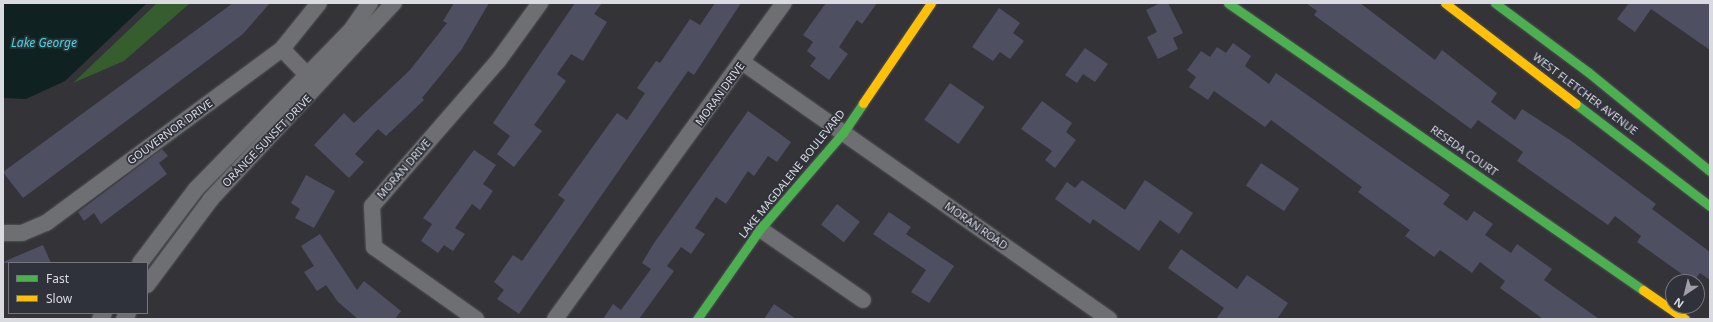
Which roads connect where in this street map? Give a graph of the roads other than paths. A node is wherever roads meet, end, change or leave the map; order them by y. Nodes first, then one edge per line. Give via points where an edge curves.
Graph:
1 (319, 3) edge
2 (370, 3) edge
3 (394, 3) edge
4 (540, 3) edge
5 (784, 3) edge
6 (931, 3) edge
7 (1228, 3) edge
8 (1445, 3) edge
9 (1495, 3) edge
10 (282, 49) junction
11 (742, 62) junction
12 (313, 81) junction
13 (844, 133) junction
14 (1710, 171) edge
15 (1710, 206) edge
16 (760, 229) junction
17 (3, 233) edge
18 (141, 262) edge
19 (148, 284) edge
20 (863, 300) dead end
21 (476, 319) edge
22 (555, 319) edge
23 (696, 319) edge
24 (1109, 319) edge
25 (1685, 319) edge

1 - 10 street, GOUVERNOR DRIVE
2 - 12 street, ORANGE SUNSET DRIVE
3 - 12 street, ORANGE SUNSET DRIVE
4 - 21 street, MORAN DRIVE via 498,61 372,206 374,247
5 - 11 street, MORAN DRIVE
6 - 13 street, LAKE MAGDALENE BOULEVARD
7 - 25 street, RESEDA COURT
8 - 15 street, WEST FLETCHER AVENUE
9 - 14 street, WEST FLETCHER AVENUE via 1588,72
10 - 12 street
10 - 17 street, GOUVERNOR DRIVE via 46,223 22,232
11 - 13 street, MORAN ROAD
11 - 22 street, MORAN DRIVE
12 - 18 street, ORANGE SUNSET DRIVE via 196,189
12 - 19 street, ORANGE SUNSET DRIVE via 211,199
13 - 16 street, LAKE MAGDALENE BOULEVARD
13 - 24 street, MORAN ROAD
16 - 20 street
16 - 23 street, LAKE MAGDALENE BOULEVARD

